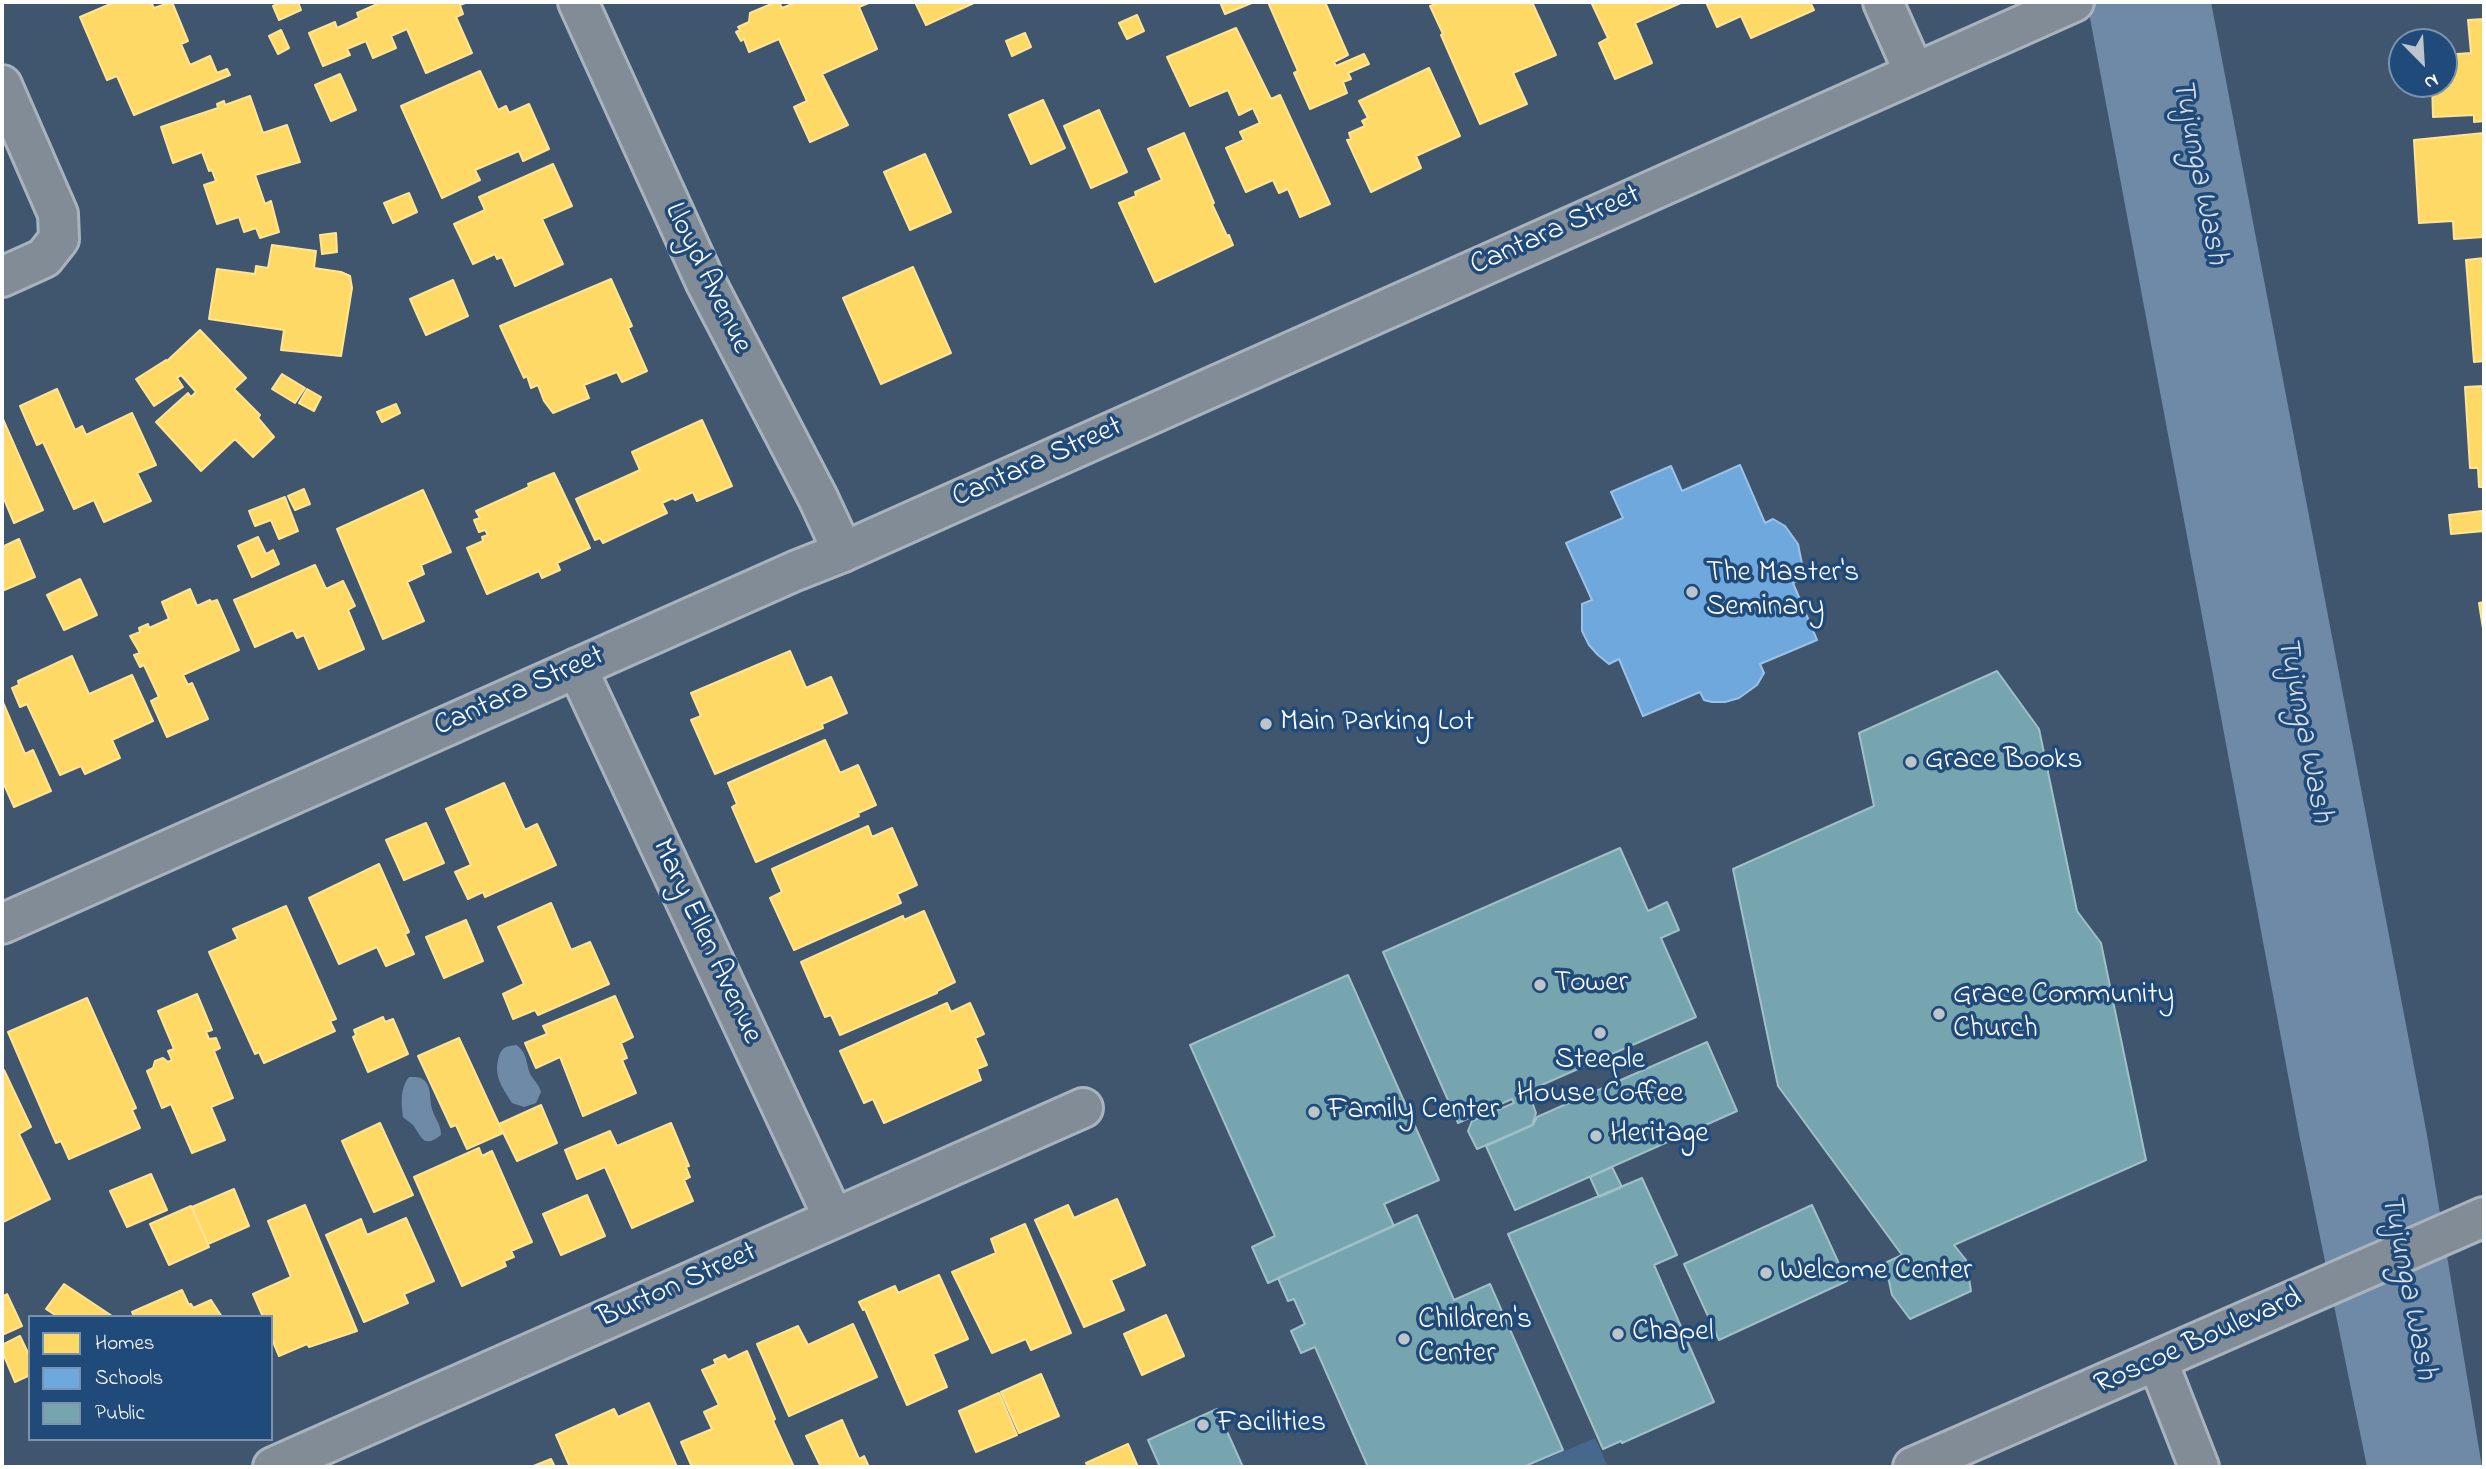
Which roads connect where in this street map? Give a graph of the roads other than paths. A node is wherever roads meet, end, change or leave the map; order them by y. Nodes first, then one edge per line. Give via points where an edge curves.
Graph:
1 (578, 2) edge
2 (1883, 2) edge
3 (2063, 7) edge
4 (1914, 72) junction
5 (2, 85) edge
6 (2, 277) edge
7 (843, 552) junction
8 (577, 668) junction
9 (2, 924) edge
10 (1083, 1108) dead end
11 (833, 1217) junction
12 (2484, 1217) edge
13 (2158, 1362) junction
14 (273, 1467) edge
15 (1913, 1467) edge
16 (2199, 1467) edge

1 - 7 street, Lloyd Avenue via 705,281
2 - 4 street
3 - 4 street, Cantara Street
4 - 7 street, Cantara Street
5 - 6 street via 58,214 59,239 44,258
7 - 8 street, Cantara Street
8 - 9 street, Cantara Street
8 - 11 street, Mary Ellen Avenue
10 - 11 street, Burton Street
11 - 14 street, Burton Street
12 - 13 street, Roscoe Boulevard
13 - 15 street, Roscoe Boulevard
13 - 16 street

